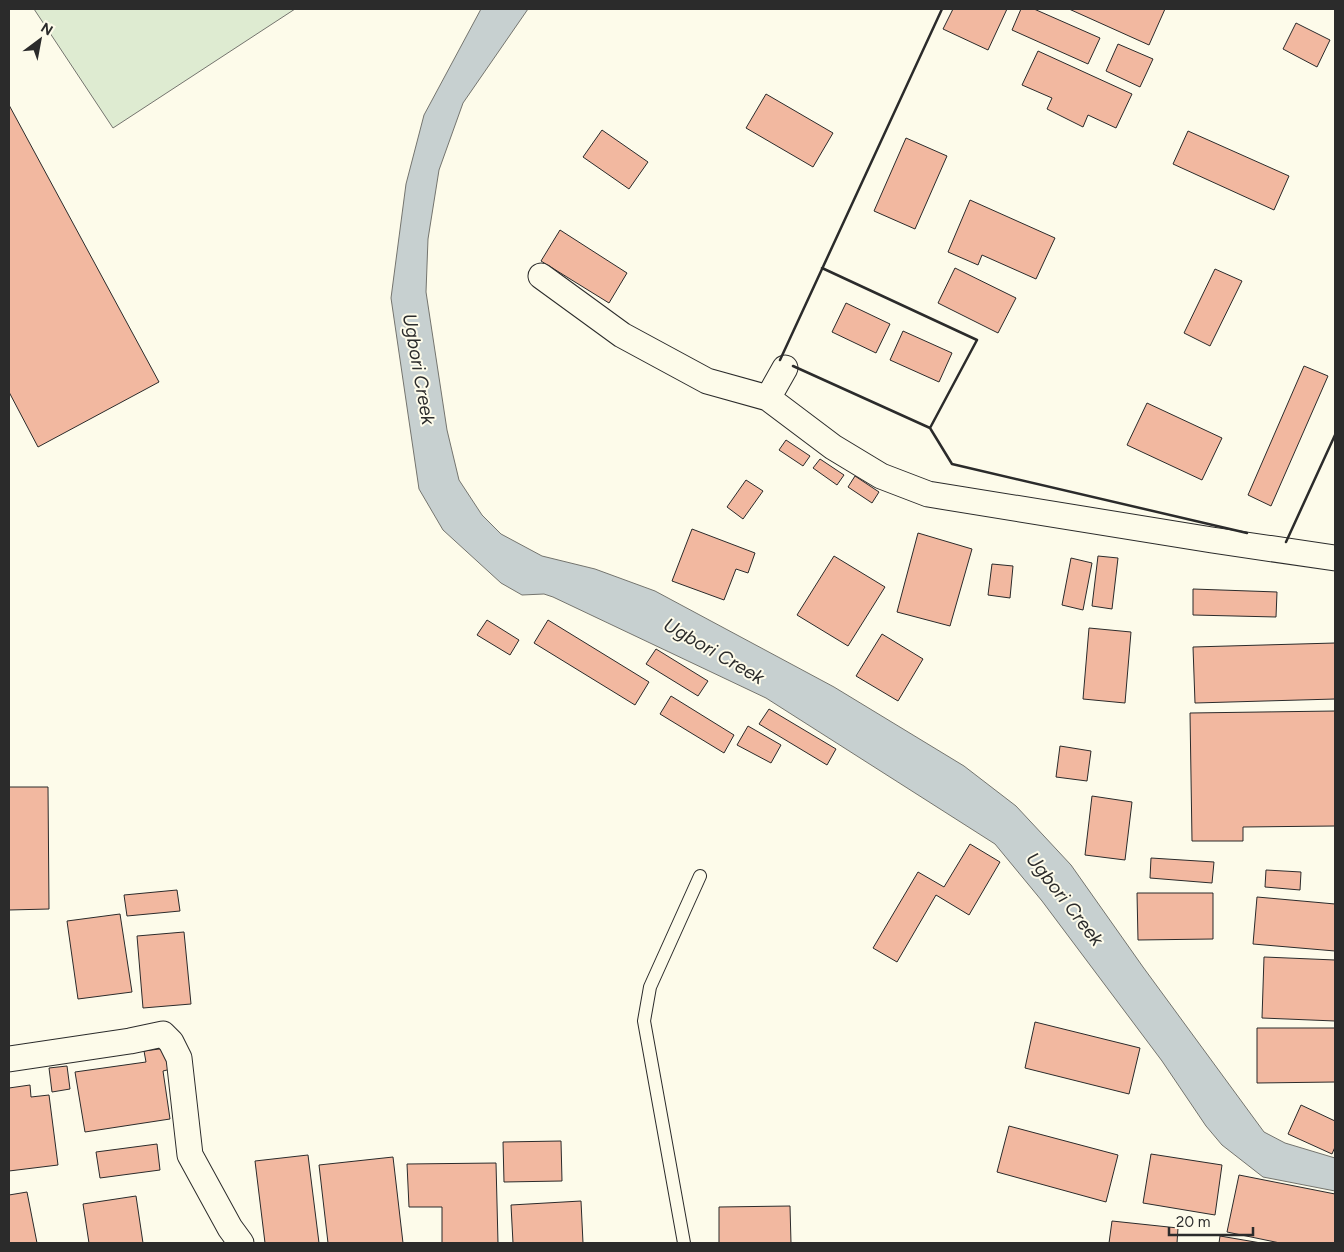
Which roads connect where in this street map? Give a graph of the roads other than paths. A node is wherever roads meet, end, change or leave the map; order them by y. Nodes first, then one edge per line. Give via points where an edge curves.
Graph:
1 (541, 276) dead end
2 (785, 368) dead end
3 (768, 398) junction
4 (1335, 558) edge
5 (700, 876) dead end
6 (9, 1059) edge
7 (241, 1243) edge
8 (684, 1243) edge

1 - 3 street via 622,335 707,381
2 - 3 street
3 - 4 street via 833,447 880,476 928,494
5 - 8 lane via 650,987 644,1021
6 - 7 street via 163,1034 179,1058 190,1155

